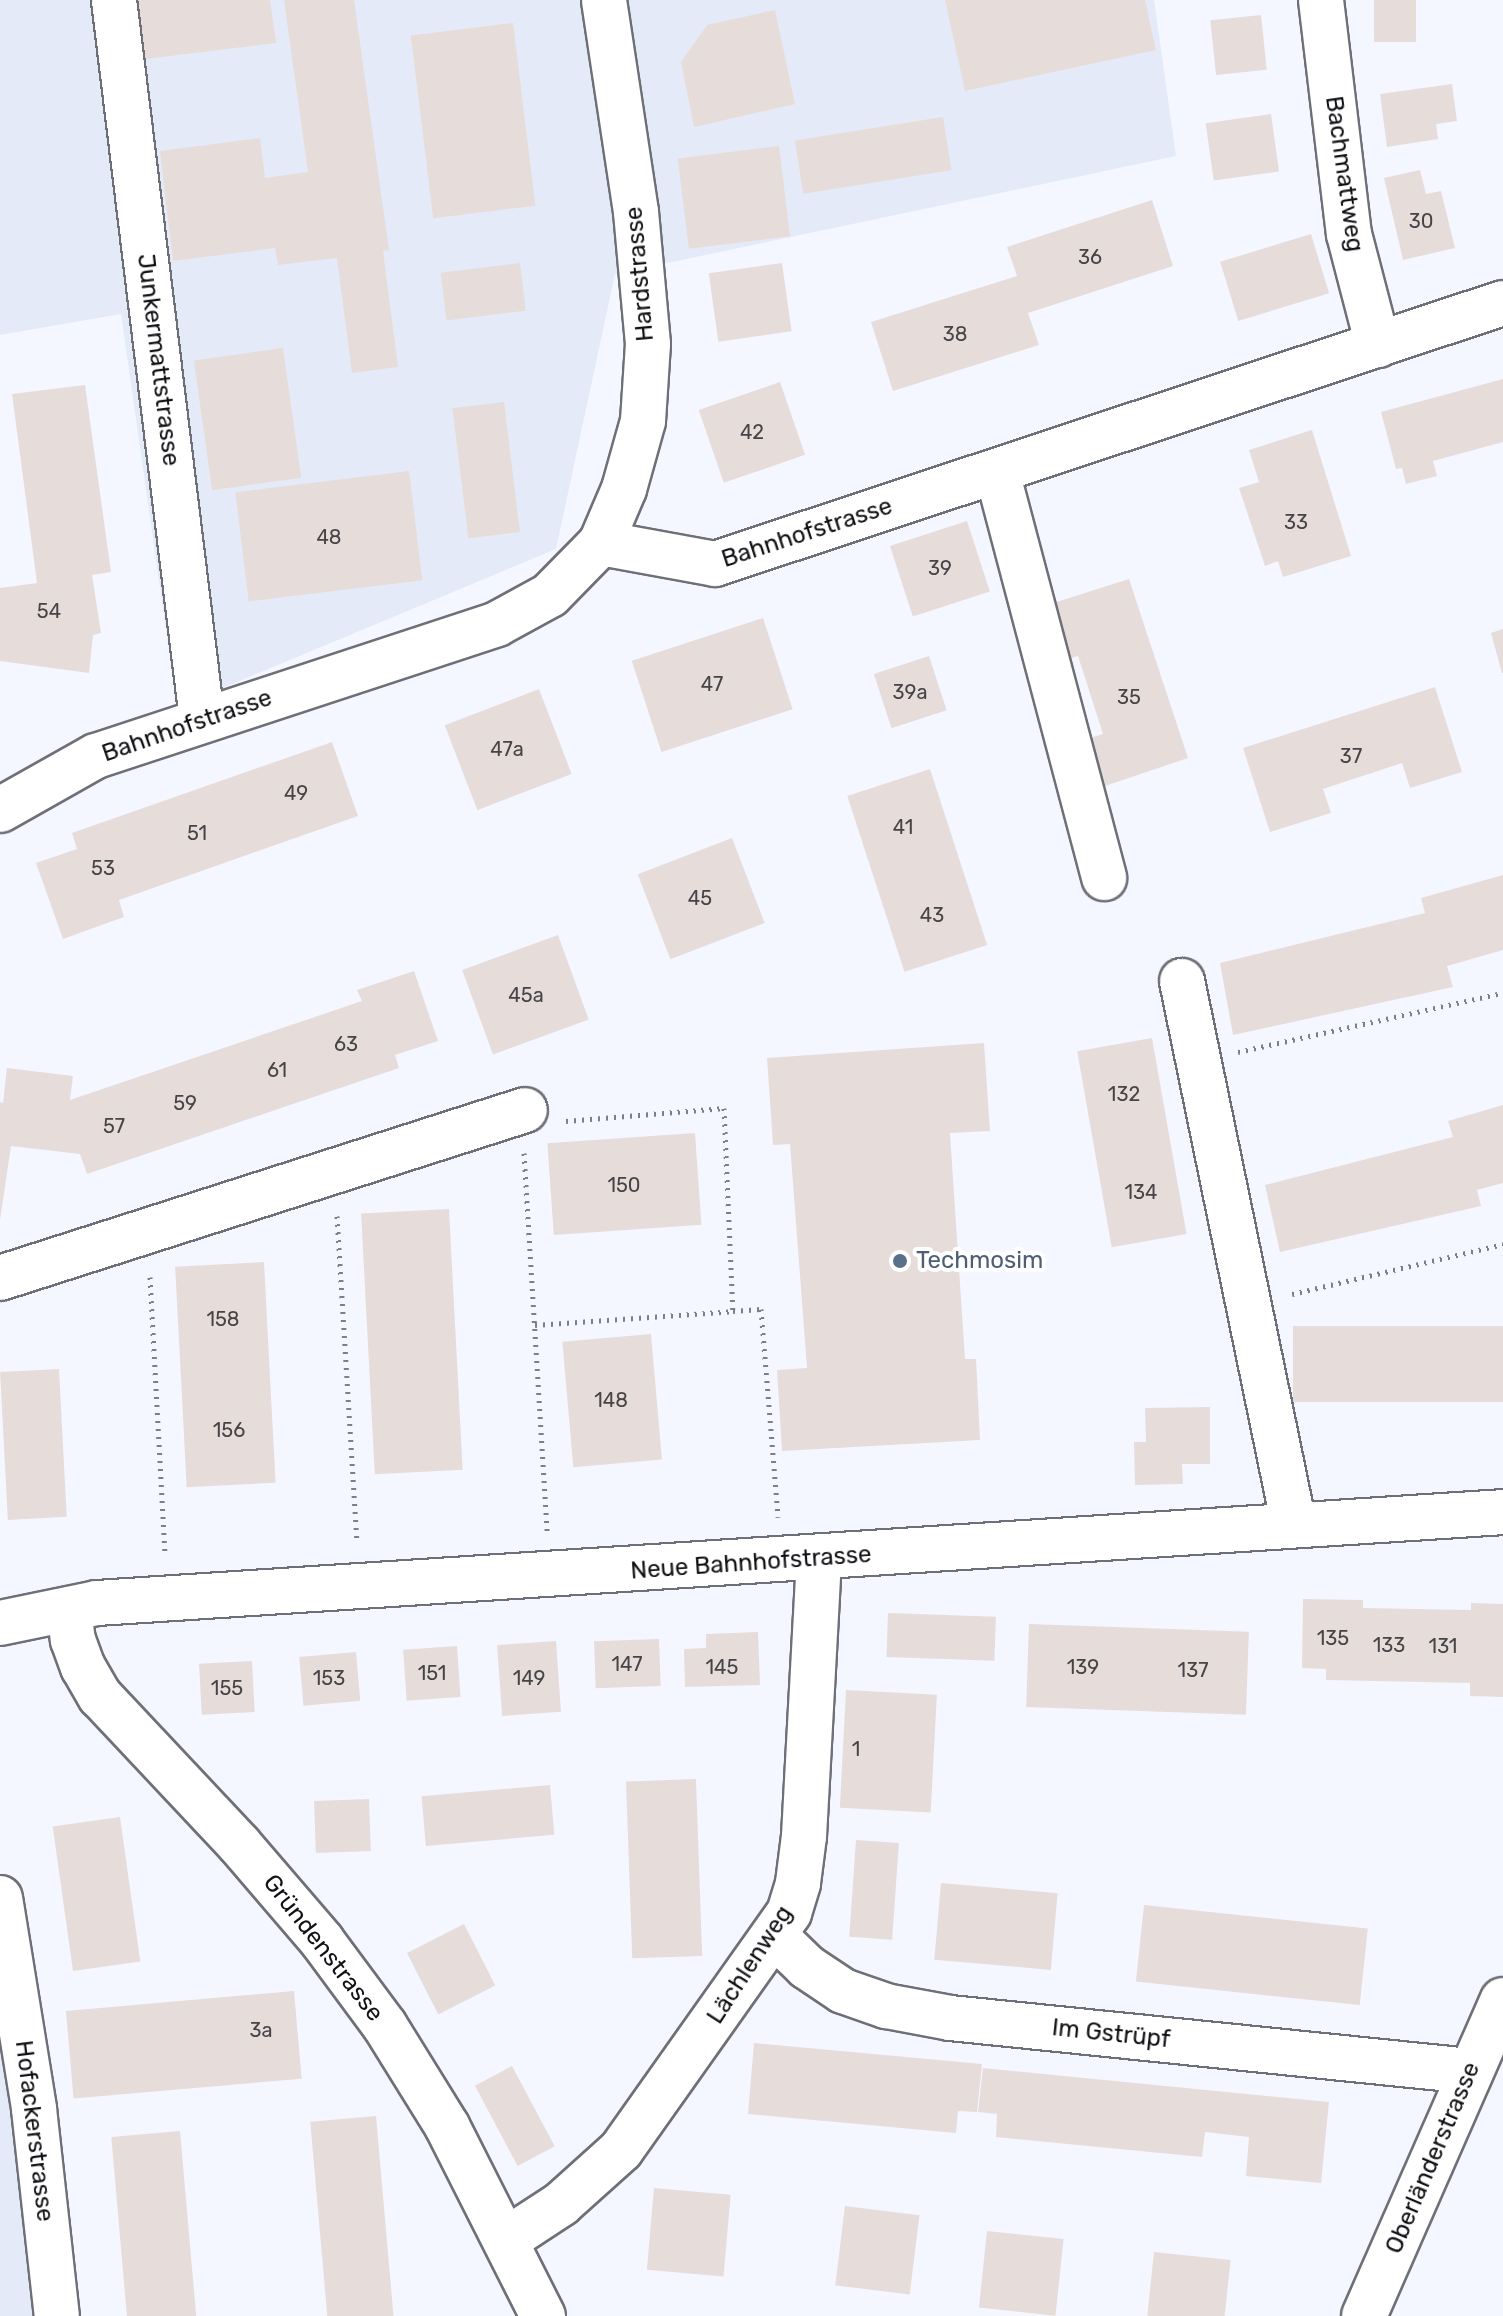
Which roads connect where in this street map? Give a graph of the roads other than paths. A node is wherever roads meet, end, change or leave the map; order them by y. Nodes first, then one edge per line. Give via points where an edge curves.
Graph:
1 (114, 0) edge
2 (604, 0) edge
3 (1321, 0) edge
4 (1503, 303) edge
5 (1378, 345) junction
6 (997, 472) junction
7 (601, 543) junction
8 (202, 719) junction
9 (0, 810) edge
10 (1104, 878) dead end
11 (1182, 981) dead end
12 (537, 1126) road end
13 (0, 1278) edge
14 (1503, 1512) edge
15 (1294, 1525) junction
16 (800, 1560) junction
17 (69, 1609) junction
18 (0, 1623) edge
19 (0, 1898) edge
20 (774, 1935) junction
21 (1503, 2000) edge
22 (1470, 2071) junction
23 (506, 2240) junction
24 (57, 2316) edge
25 (543, 2316) edge
26 (1364, 2316) edge

1 - 8 street, Junkermattstrasse
2 - 7 street, Hardstrasse via 636,212 648,344 643,421 624,489
3 - 5 street, Bachmattweg via 1349,234
4 - 5 street, Bahnhofstrasse
5 - 6 street, Bahnhofstrasse
6 - 7 street, Bahnhofstrasse via 715,564
6 - 10 street
7 - 8 street, Bahnhofstrasse via 550,595 497,624
8 - 9 street, Bahnhofstrasse via 96,756
11 - 15 street
12 - 13 street
14 - 15 street, Neue Bahnhofstrasse
15 - 16 street, Neue Bahnhofstrasse
16 - 17 street, Neue Bahnhofstrasse via 97,1603
16 - 20 street, Lächlenweg via 798,1883 789,1913
17 - 18 street, Neue Bahnhofstrasse
17 - 23 street, Gründenstrasse via 73,1640 100,1696 322,1941 385,2026 447,2126
19 - 24 street, Hofackerstrasse via 34,2109
20 - 22 street, Im Gstrüpf via 807,1967 843,1991 886,2006 950,2018
20 - 23 street, Lächlenweg via 621,2150 561,2204
21 - 22 street, Oberländerstrasse
22 - 26 street, Oberländerstrasse
23 - 25 street, Gründenstrasse

